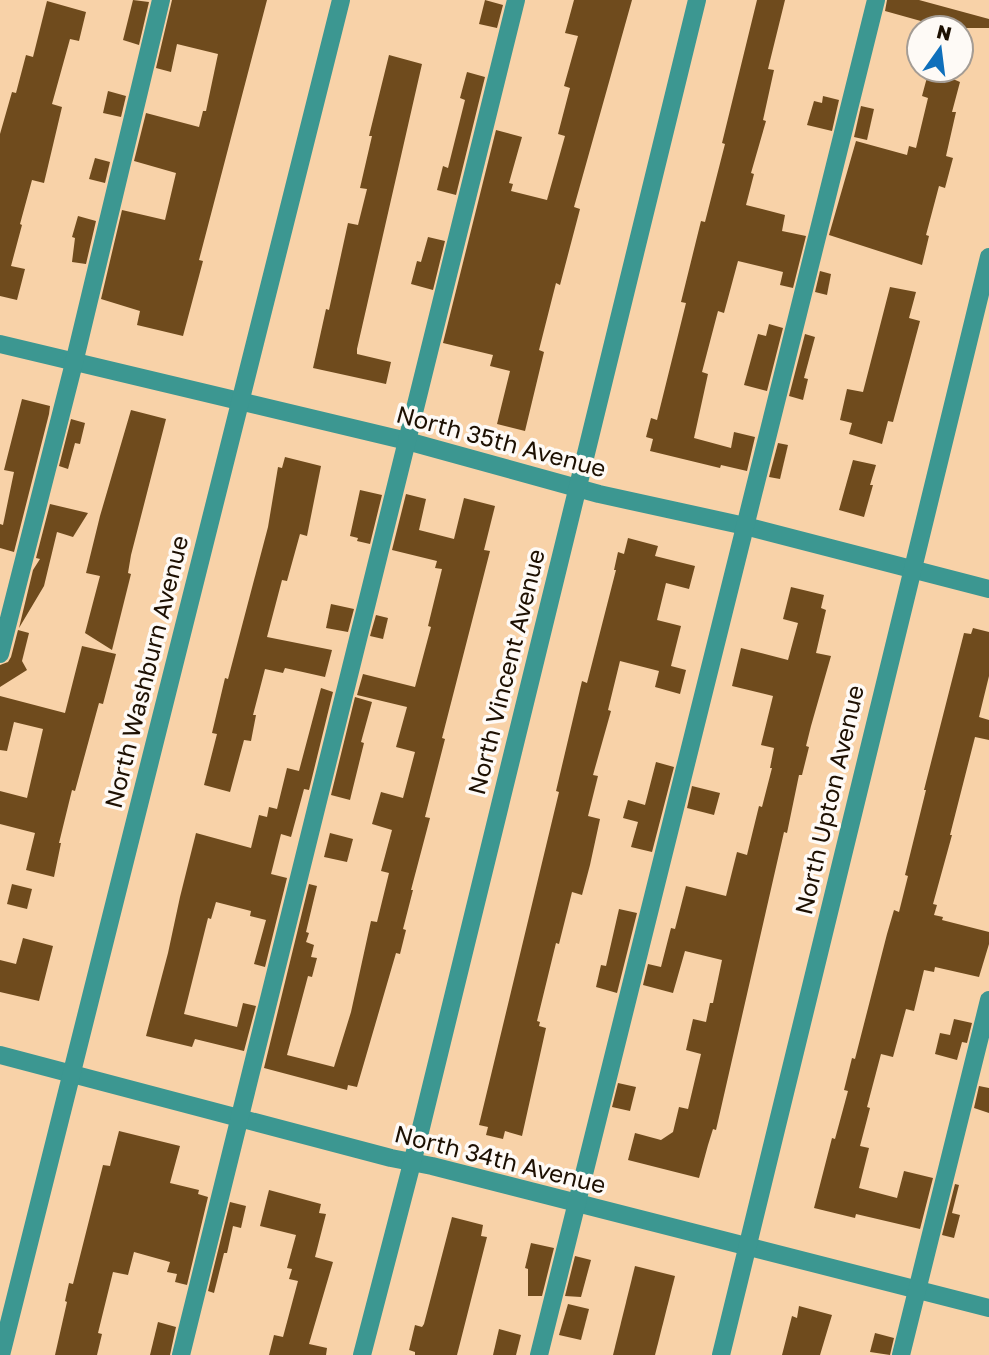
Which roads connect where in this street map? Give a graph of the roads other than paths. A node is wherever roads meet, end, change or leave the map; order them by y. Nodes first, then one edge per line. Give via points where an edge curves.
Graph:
1 (161, 0) edge
2 (341, 0) edge
3 (516, 0) edge
4 (697, 0) edge
5 (876, 0) edge
6 (989, 257) edge
7 (0, 344) edge
8 (74, 363) junction
9 (240, 402) junction
10 (408, 441) junction
11 (578, 489) junction
12 (745, 526) junction
13 (911, 569) junction
14 (989, 590) edge
15 (0, 654) edge
16 (989, 1000) edge
17 (0, 1055) edge
18 (72, 1074) junction
19 (239, 1116) junction
20 (413, 1162) junction
21 (577, 1204) junction
22 (748, 1247) junction
23 (918, 1290) junction
24 (989, 1308) edge
25 (1, 1355) edge
26 (181, 1355) edge
27 (362, 1355) edge
28 (539, 1355) edge
29 (721, 1355) edge
30 (901, 1355) edge

1 - 8 street
2 - 9 street, North Washburn Avenue
3 - 10 street
4 - 11 street, North Vincent Avenue
5 - 12 street
6 - 13 street, North Upton Avenue
7 - 8 street, North 35th Avenue
8 - 9 street, North 35th Avenue
8 - 15 street
9 - 10 street, North 35th Avenue
9 - 18 street, North Washburn Avenue
10 - 11 street, North 35th Avenue
10 - 19 street
11 - 12 street, North 35th Avenue
11 - 20 street, North Vincent Avenue
12 - 13 street, North 35th Avenue
12 - 21 street
13 - 14 street, North 35th Avenue
13 - 22 street, North Upton Avenue
16 - 23 street
17 - 18 street, North 34th Avenue
18 - 19 street, North 34th Avenue
18 - 25 street, North Washburn Avenue
19 - 20 street, North 34th Avenue
19 - 26 street
20 - 21 street, North 34th Avenue
20 - 27 street, North Vincent Avenue
21 - 22 street, North 34th Avenue
21 - 28 street
22 - 23 street, North 34th Avenue
22 - 29 street, North Upton Avenue
23 - 24 street, North 34th Avenue
23 - 30 street

